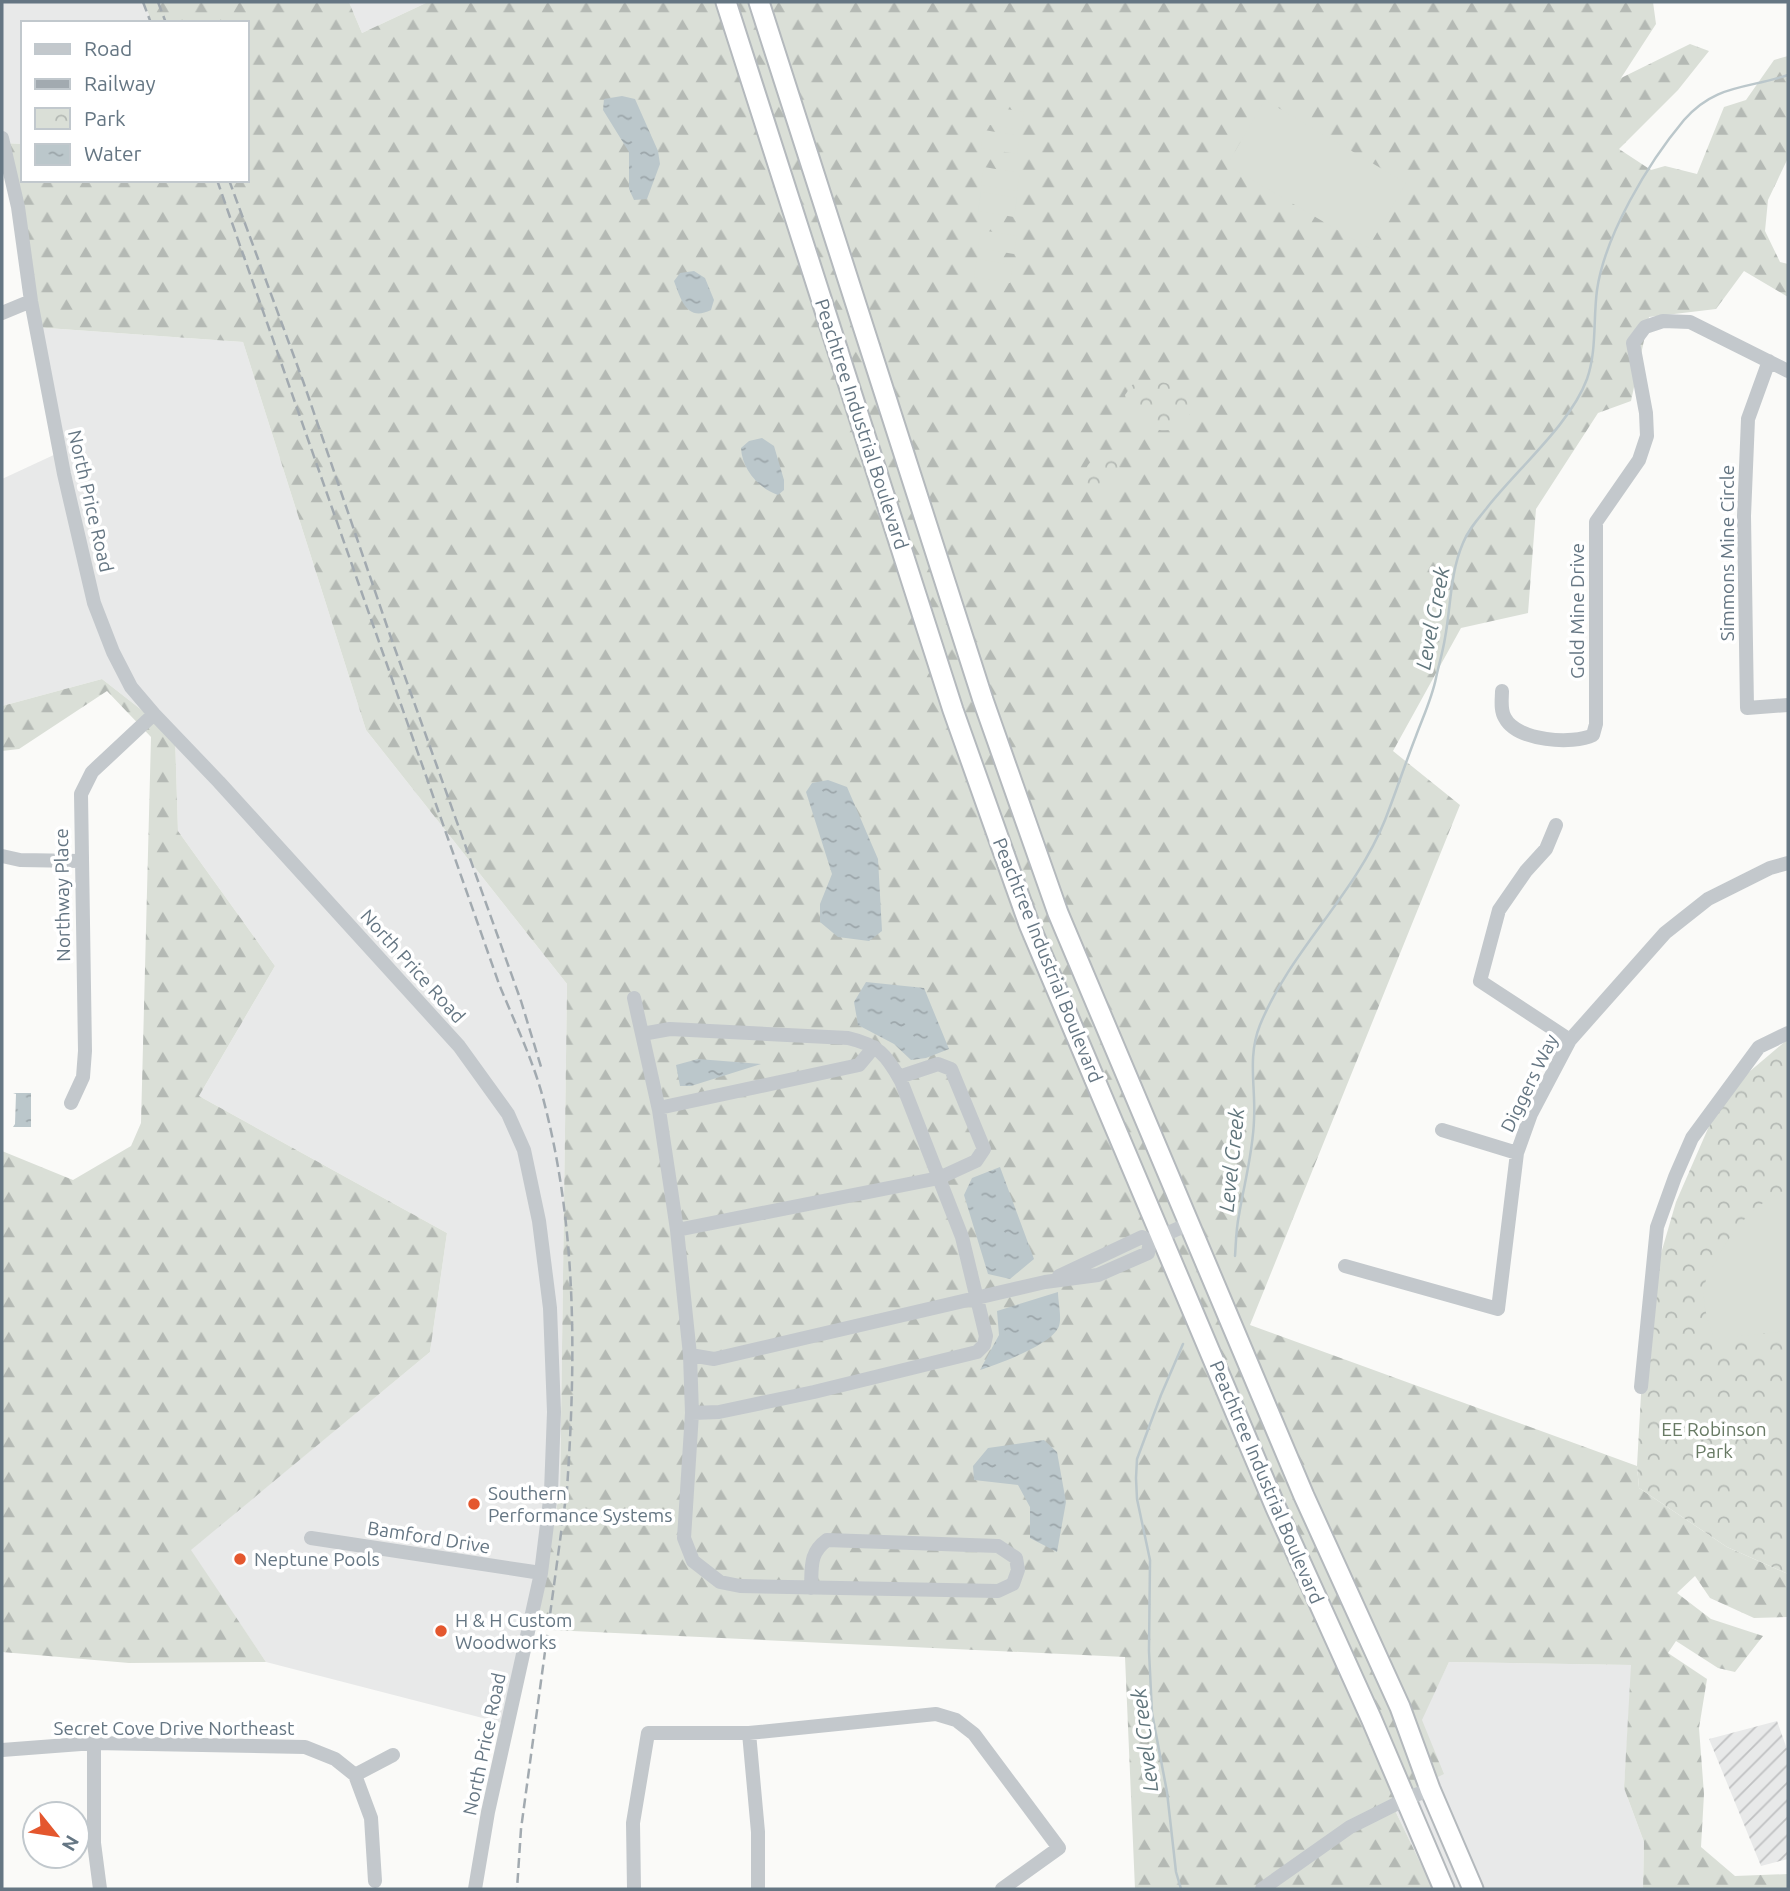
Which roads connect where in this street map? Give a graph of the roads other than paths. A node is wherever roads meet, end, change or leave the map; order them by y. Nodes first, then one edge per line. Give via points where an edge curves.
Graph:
1 (726, 2) edge
2 (759, 2) edge
3 (2, 138) edge
4 (31, 301) junction
5 (2, 313) edge
6 (1769, 361) junction
7 (1788, 371) edge
8 (1502, 691) dead end
9 (1788, 705) edge
10 (154, 714) junction
11 (1556, 825) dead end
12 (2, 856) edge
13 (80, 861) junction
14 (1788, 863) edge
15 (634, 998) dead end
16 (1788, 1033) edge
17 (642, 1034) junction
18 (1570, 1040) junction
19 (874, 1047) junction
20 (899, 1077) junction
21 (71, 1103) dead end
22 (659, 1108) junction
23 (1442, 1130) dead end
24 (1517, 1153) junction
25 (939, 1178) junction
26 (1191, 1223) junction
27 (677, 1230) junction
28 (1156, 1238) junction
29 (1345, 1266) dead end
30 (976, 1298) junction
31 (690, 1354) junction
32 (1641, 1387) dead end
33 (692, 1413) junction
34 (311, 1538) dead end
35 (541, 1573) junction
36 (811, 1587) junction
37 (750, 1733) junction
38 (94, 1743) junction
39 (2, 1750) edge
40 (393, 1755) dead end
41 (355, 1775) junction
42 (1430, 1789) junction
43 (1404, 1800) junction
44 (376, 1881) dead end
45 (100, 1889) edge
46 (475, 1889) edge
47 (634, 1889) edge
48 (758, 1889) edge
49 (1002, 1889) edge
50 (1262, 1889) edge
51 (1444, 1889) edge
52 (1472, 1889) edge

1 - 28 highway, Peachtree Industrial Boulevard via 953,710 1029,924
2 - 26 highway, Peachtree Industrial Boulevard via 987,713 1058,913
3 - 4 street, North Price Road via 18,206
4 - 5 street
4 - 10 street, North Price Road via 94,603 131,687
6 - 7 street, Gold Mine Drive
6 - 8 street, Gold Mine Drive via 1690,322 1663,321 1638,334 1633,343 1647,436 1639,460 1596,522 1593,735 1581,741 1526,736 1505,720
6 - 9 street, Simmons Mine Circle via 1748,419 1745,679 1747,708
10 - 13 street, Northway Place via 92,772 81,794
10 - 35 street, North Price Road via 459,1046 508,1114 524,1150 550,1308 554,1393 551,1492
11 - 18 street via 1546,849 1499,910 1480,981
12 - 13 street
13 - 21 street, Northway Place via 85,1051 83,1077
14 - 18 street, Diggers Way via 1708,900 1665,933
15 - 17 street
16 - 32 street via 1759,1047 1692,1138 1675,1177 1657,1227
17 - 19 street via 670,1029 848,1038
17 - 22 street
18 - 24 street, Diggers Way via 1531,1114
19 - 20 street
19 - 22 street via 859,1065
20 - 25 street
20 - 25 street via 938,1064 951,1069 984,1149 976,1161
22 - 27 street
23 - 24 street
24 - 29 street, Diggers Way via 1498,1309
25 - 27 street
25 - 30 street via 962,1237
26 - 28 street
26 - 42 highway, Peachtree Industrial Boulevard via 1304,1496 1400,1707
27 - 31 street
28 - 30 street via 1148,1253 1098,1275
28 - 43 highway, Peachtree Industrial Boulevard
30 - 31 street via 714,1359
30 - 33 street via 986,1336 977,1352 814,1392 719,1412
31 - 33 street
33 - 36 street via 684,1538 693,1562 720,1583
34 - 35 street, Bamford Drive
35 - 46 street, North Price Road
36 - 36 street via 998,1591 1013,1584 1018,1570 1016,1558 998,1546 827,1540 816,1548
37 - 47 street via 648,1733 633,1823
37 - 48 street
37 - 49 street via 936,1714 956,1720 986,1748 1059,1848
38 - 39 street, Secret Cove Drive Northeast
38 - 41 street, Secret Cove Drive Northeast via 305,1747 335,1759
38 - 45 street via 94,1843
40 - 41 street
41 - 44 street via 371,1818
42 - 43 street
42 - 52 highway, Peachtree Industrial Boulevard
43 - 50 street via 1350,1827
43 - 51 highway, Peachtree Industrial Boulevard

